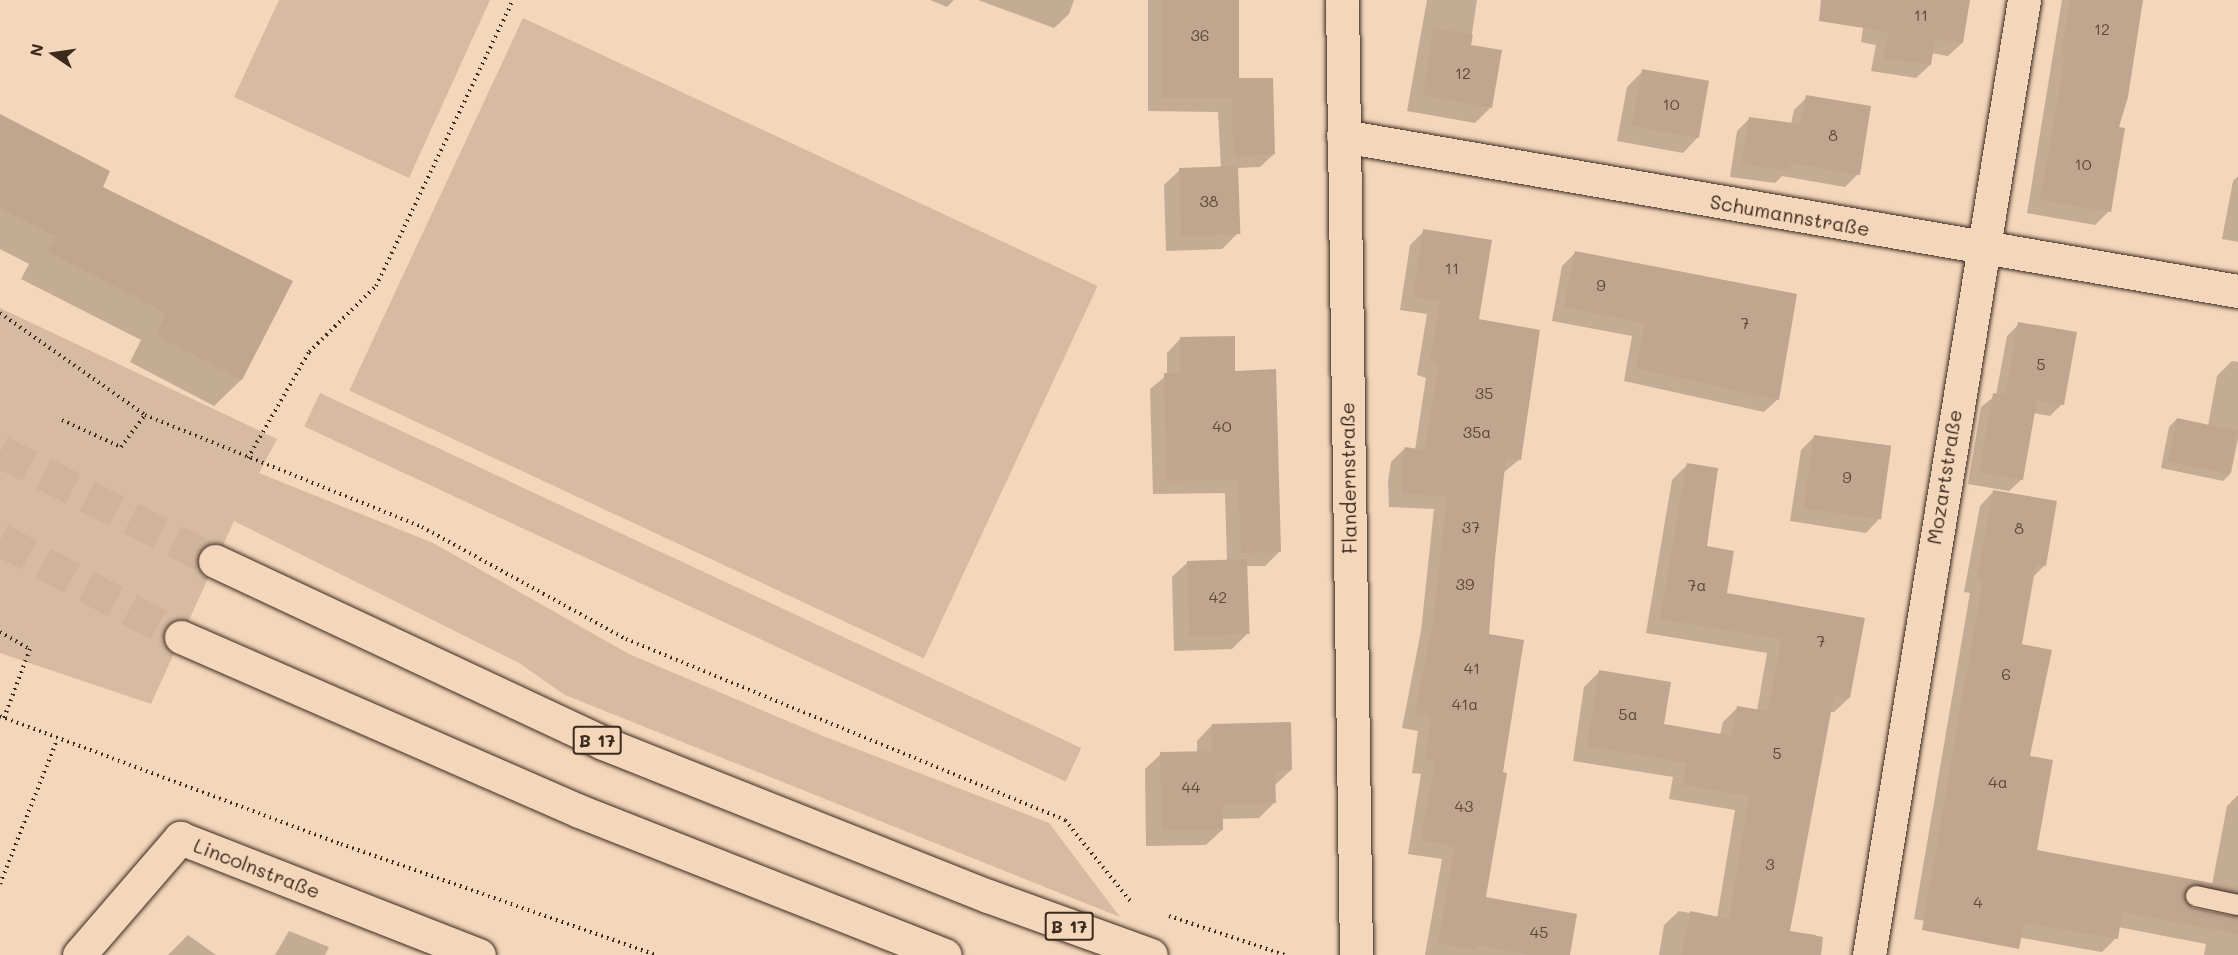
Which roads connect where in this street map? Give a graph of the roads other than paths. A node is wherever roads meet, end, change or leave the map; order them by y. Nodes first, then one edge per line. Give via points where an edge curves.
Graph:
1 (1342, 0) edge
2 (2024, 0) edge
3 (1342, 136) junction
4 (1981, 249) junction
5 (2238, 291) edge
6 (215, 561) tunnel mouth
7 (181, 637) tunnel mouth
8 (2196, 897) dead end
9 (2238, 905) edge
10 (79, 955) edge
11 (479, 955) edge
12 (945, 955) edge
13 (1151, 955) edge
14 (1356, 955) edge
15 (1869, 955) edge

1 - 3 main road, Flandernstraße
2 - 4 main road, Mozartstraße
3 - 4 main road, Schumannstraße
3 - 14 main road, Flandernstraße
4 - 5 main road, Schumannstraße
4 - 15 main road, Mozartstraße
6 - 13 main road, B 17 via 603,743 988,896
7 - 12 main road via 579,811
8 - 9 lane
10 - 11 main road, Lincolnstraße via 180,838

